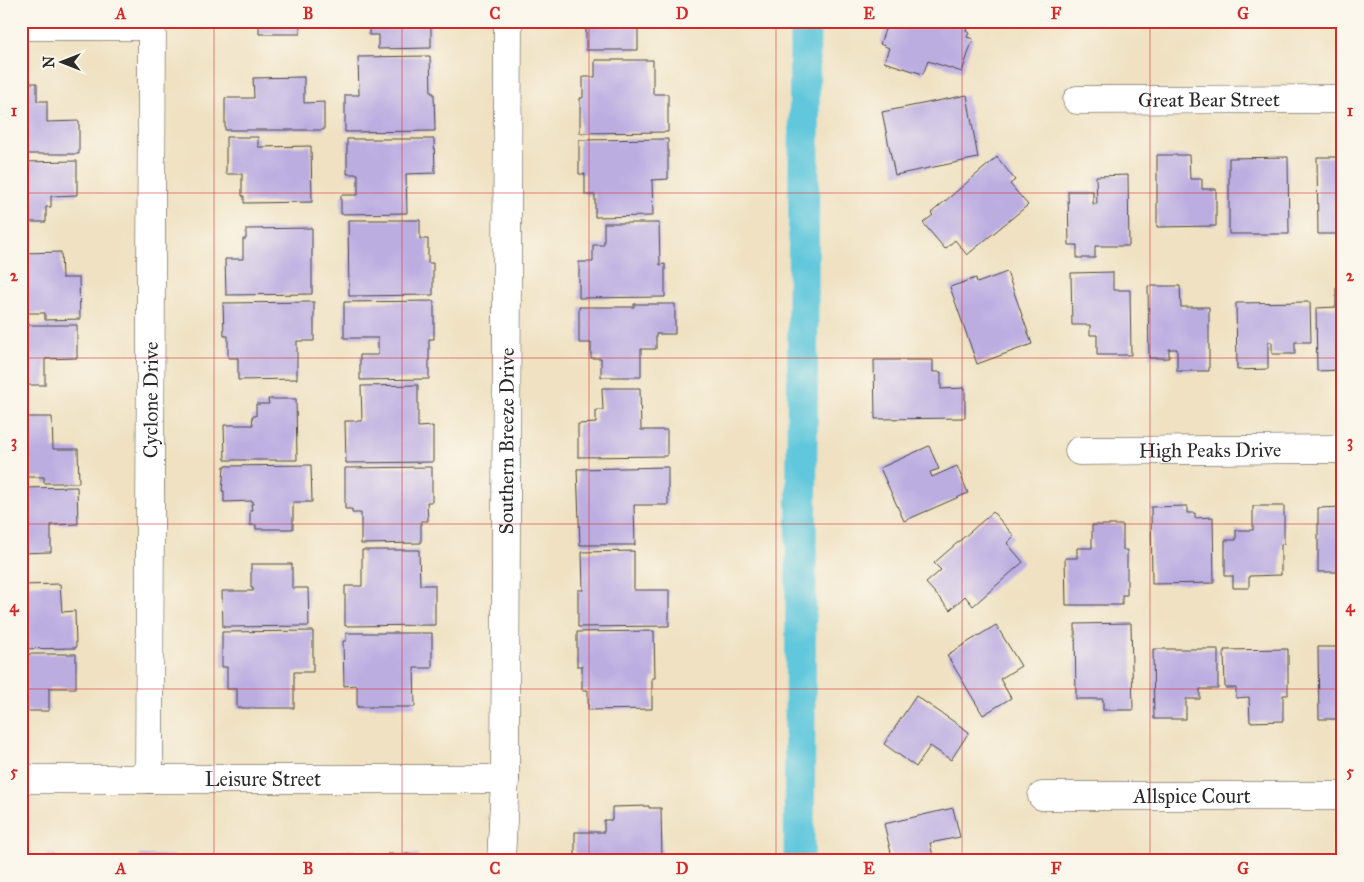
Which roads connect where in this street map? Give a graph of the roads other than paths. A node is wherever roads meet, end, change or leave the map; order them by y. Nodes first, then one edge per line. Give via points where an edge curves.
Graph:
1 (508, 21) edge
2 (152, 24) edge
3 (21, 26) edge
4 (1343, 99) edge
5 (1077, 100) dead end
6 (1343, 449) edge
7 (1079, 451) dead end
8 (21, 779) edge
9 (149, 779) junction
10 (505, 779) junction
11 (1042, 796) dead end
12 (1343, 796) edge
13 (502, 861) edge

1 - 10 street, Southern Breeze Drive
2 - 3 street
2 - 9 street, Cyclone Drive
4 - 5 street, Great Bear Street
6 - 7 street, High Peaks Drive
8 - 9 street, Leisure Street
9 - 10 street, Leisure Street
10 - 13 street, Southern Breeze Drive
11 - 12 street, Allspice Court

